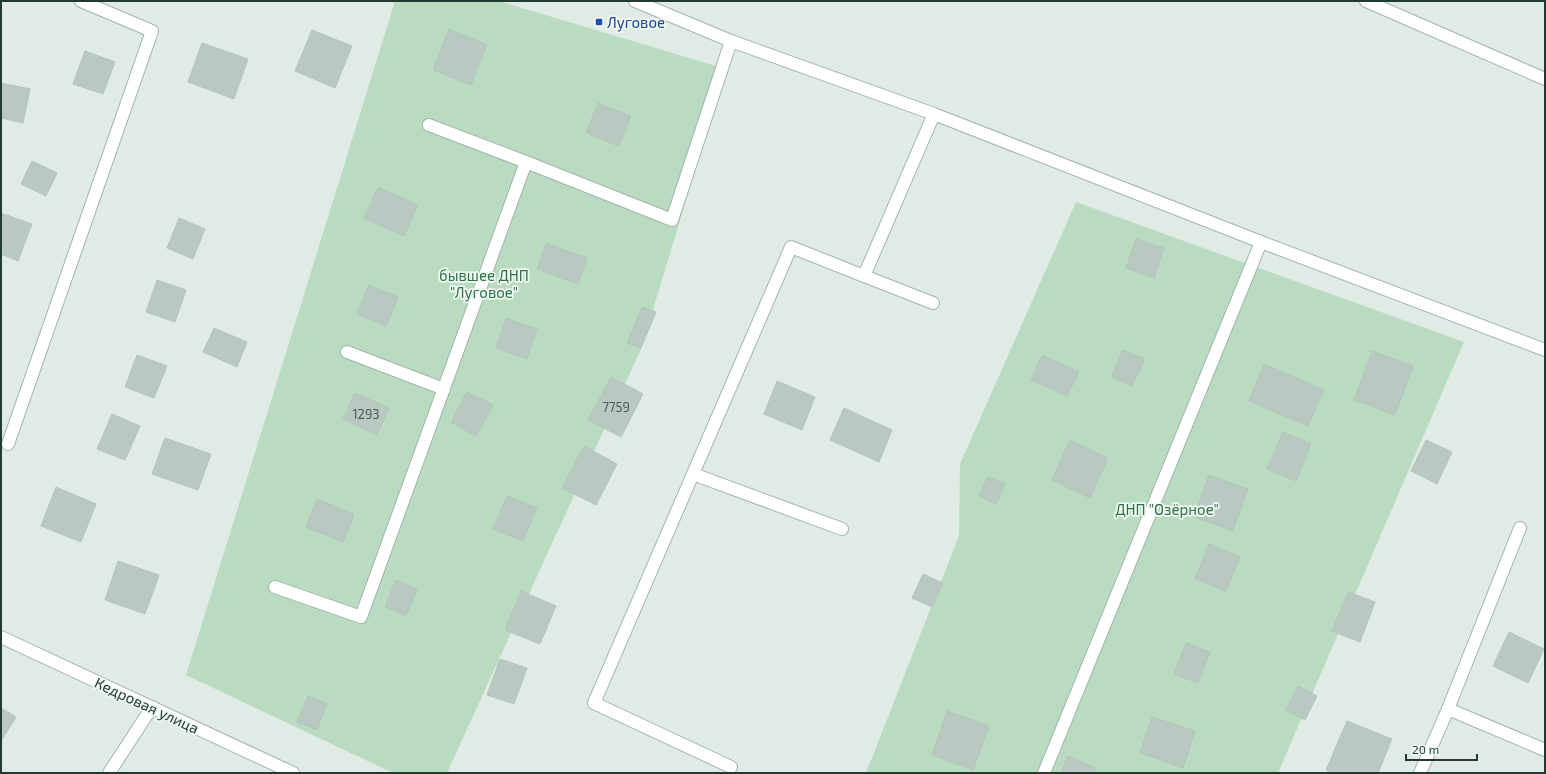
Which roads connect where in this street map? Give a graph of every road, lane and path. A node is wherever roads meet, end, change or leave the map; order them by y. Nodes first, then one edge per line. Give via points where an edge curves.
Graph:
1 (81, 1) edge
2 (635, 1) edge
3 (1366, 1) edge
4 (731, 41) junction
5 (1545, 79) edge
6 (934, 114) junction
7 (429, 125) dead end
8 (526, 162) junction
9 (1261, 242) junction
10 (864, 276) junction
11 (933, 303) dead end
12 (1545, 350) edge
13 (347, 352) dead end
14 (444, 389) junction
15 (8, 444) dead end
16 (693, 474) junction
17 (1520, 528) dead end
18 (842, 529) dead end
19 (275, 588) dead end
20 (1, 637) edge
21 (152, 707) junction
22 (1448, 709) junction
23 (1545, 750) edge
24 (731, 767) dead end
25 (109, 773) edge
26 (293, 773) edge
27 (1044, 773) edge
28 (1420, 773) edge

1 - 15 street via 152,31
2 - 4 street
3 - 5 street
4 - 6 street
4 - 8 street via 672,220
6 - 9 street
6 - 10 street
7 - 8 street
8 - 14 street
9 - 12 street
9 - 27 street
10 - 11 street
10 - 16 street via 791,247
13 - 14 street
14 - 19 street via 361,617
16 - 18 street
16 - 24 street via 594,703
17 - 22 street
20 - 21 street, Кедровая улица
21 - 25 street
21 - 26 street, Кедровая улица
22 - 23 street
22 - 28 street

